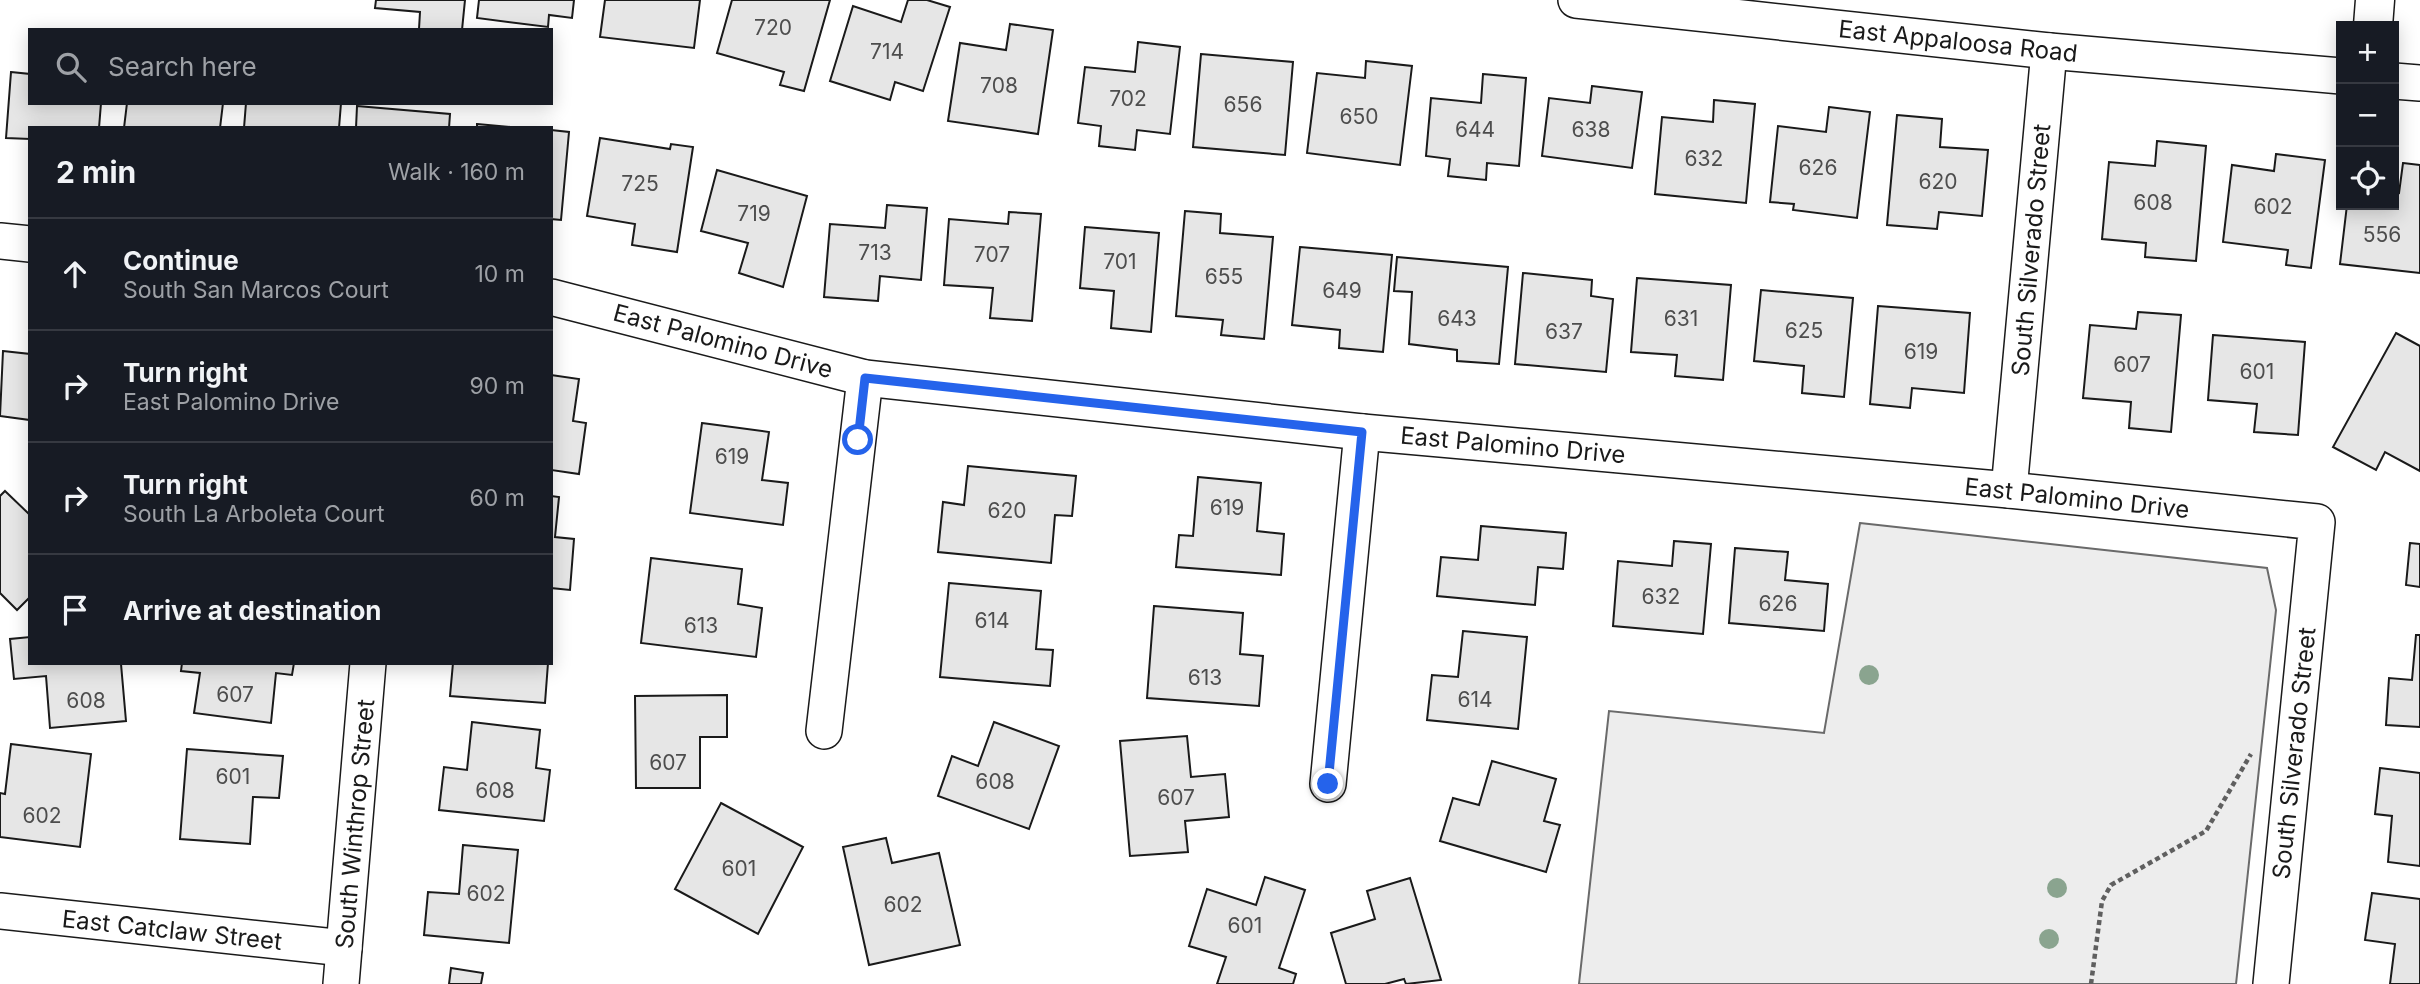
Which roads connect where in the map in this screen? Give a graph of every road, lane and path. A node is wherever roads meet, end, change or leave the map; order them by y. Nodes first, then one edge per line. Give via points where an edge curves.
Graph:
1 (1576, 0) edge
2 (2375, 0) edge
3 (2373, 21) edge
4 (2049, 51) junction
5 (2336, 76) edge
6 (2399, 81) edge
7 (2420, 83) edge
8 (0, 241) edge
9 (28, 244) edge
10 (553, 298) edge
11 (865, 378) junction
12 (1362, 432) junction
13 (2009, 490) junction
14 (2317, 522) joint
15 (368, 665) edge
16 (824, 731) dead end
17 (2251, 754) dead end
18 (1328, 784) dead end
19 (0, 911) edge
20 (344, 948) junction
21 (341, 984) edge
22 (2091, 984) edge
23 (2271, 984) edge

1 - 4 street, East Appaloosa Road
2 - 3 street
4 - 5 street, East Appaloosa Road
4 - 13 street, South Silverado Street
6 - 7 street
8 - 9 street
10 - 11 street, East Palomino Drive
11 - 12 street, East Palomino Drive
11 - 16 street
12 - 13 street, East Palomino Drive
12 - 18 street
13 - 14 street, East Palomino Drive
14 - 23 street, South Silverado Street
15 - 20 street, South Winthrop Street
17 - 22 path via 2206,831 2110,885 2102,901
19 - 20 street, East Catclaw Street
20 - 21 street, South Winthrop Street

